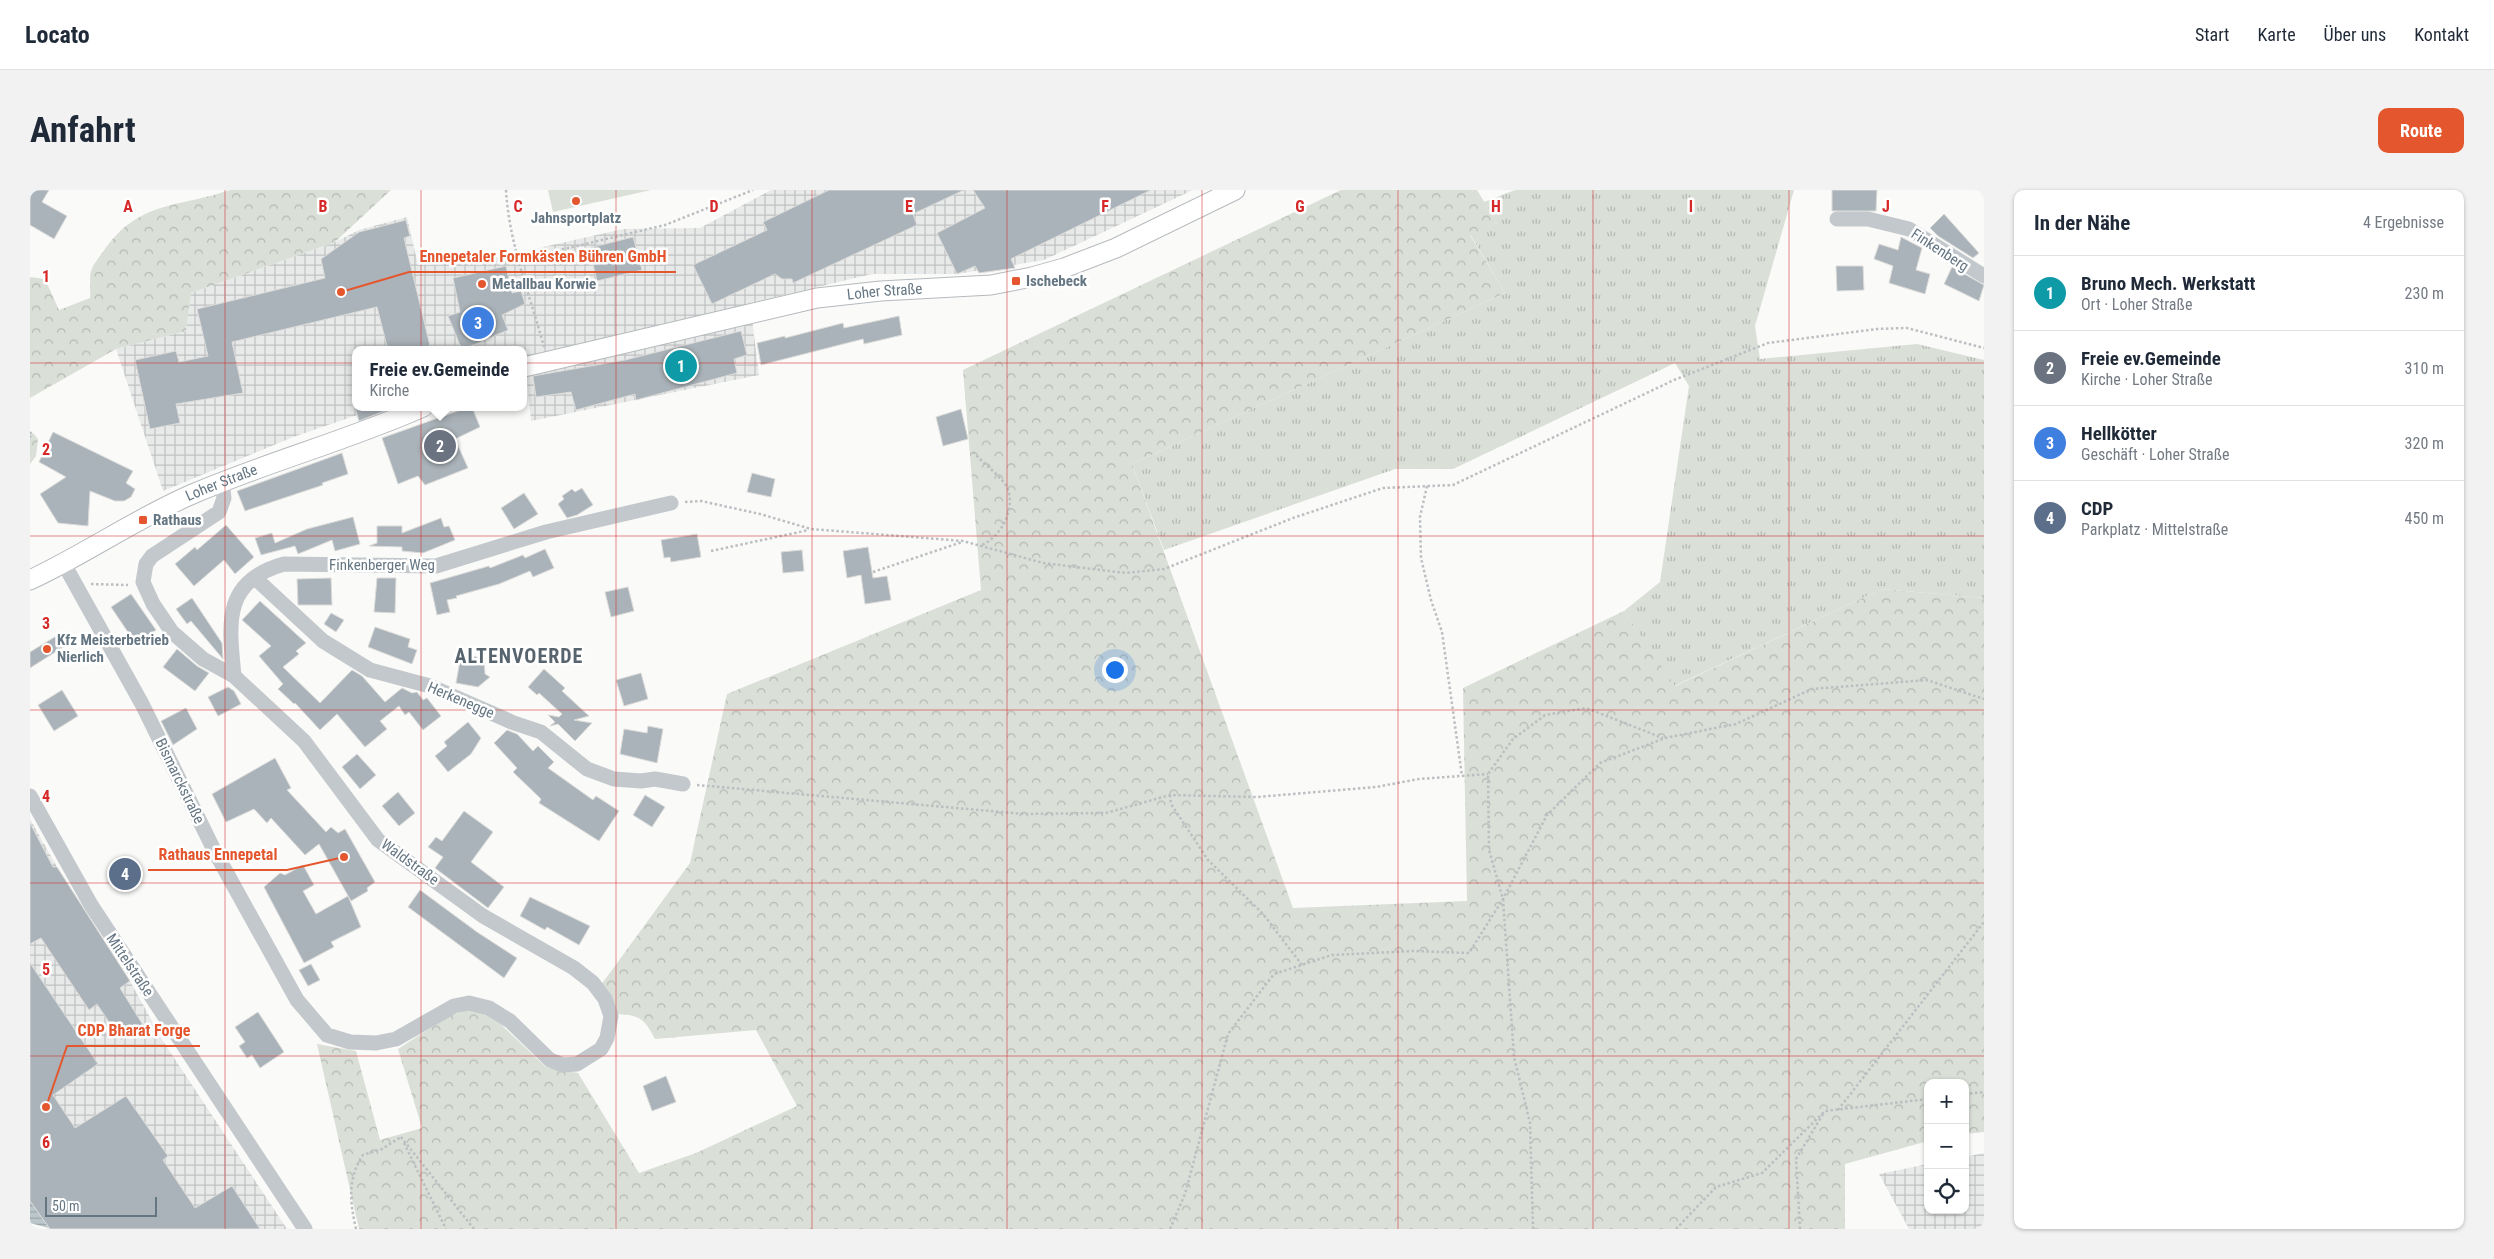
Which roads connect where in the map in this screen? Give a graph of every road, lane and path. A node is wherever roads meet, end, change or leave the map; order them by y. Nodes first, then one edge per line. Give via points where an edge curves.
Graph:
1 (506, 190) edge
2 (753, 190) edge
3 (1235, 190) edge
4 (1837, 220) dead end
5 (518, 260) junction
6 (1984, 276) edge
7 (1984, 348) edge
8 (548, 360) junction
9 (527, 366) edge
10 (414, 411) edge
11 (30, 432) edge
12 (30, 437) edge
13 (974, 452) dead end
14 (222, 482) junction
15 (1427, 486) junction
16 (671, 503) joint
17 (811, 529) junction
18 (963, 541) junction
19 (981, 546) junction
20 (711, 552) dead end
21 (64, 564) junction
22 (873, 572) dead end
23 (255, 578) junction
24 (30, 580) edge
25 (74, 583) junction
26 (145, 585) junction
27 (234, 676) junction
28 (1984, 699) edge
29 (1665, 738) junction
30 (1488, 774) junction
31 (1462, 776) junction
32 (683, 784) joint
33 (1170, 795) junction
34 (30, 796) edge
35 (1503, 899) junction
36 (1984, 922) edge
37 (1302, 965) junction
38 (396, 1039) joint
39 (1984, 1092) edge
40 (1969, 1094) edge
41 (1924, 1099) edge
42 (1838, 1110) junction
43 (1825, 1111) junction
44 (401, 1137) junction
45 (305, 1229) edge
46 (356, 1229) edge
47 (446, 1229) edge
48 (474, 1229) edge
49 (1170, 1229) edge
50 (1533, 1229) edge
51 (1676, 1229) edge
52 (1800, 1229) edge

1 - 5 path
2 - 5 path via 665,225
3 - 8 main road, Loher Straße via 1116,248 1032,278 991,285 881,290 817,298
4 - 6 street, Finkenberg via 1868,219 1909,229
5 - 8 path
7 - 15 path via 1907,328 1768,343 1674,380 1453,485
8 - 9 main road, Loher Straße
10 - 14 main road, Loher Straße
11 - 12 path
13 - 19 path via 1008,488 1009,501 1000,532
14 - 21 main road, Loher Straße via 173,504
14 - 26 street via 224,498 219,512 152,556 143,573
15 - 19 path via 1383,488 1293,518 1164,569 1126,573 1043,563
15 - 31 path via 1420,517 1421,558 1442,632
16 - 17 path via 701,501
16 - 23 street, Finkenberger Weg via 546,532 436,566 284,564 269,568
17 - 18 path
17 - 20 path
18 - 19 path
18 - 22 path
21 - 24 main road, Loher Straße
21 - 25 street, Bismarckstraße
23 - 27 street, Finkenberger Weg via 243,587 231,614
23 - 32 street, Herkenegge via 323,641 370,670 430,686 541,732 587,768 614,779 655,779
25 - 26 path
25 - 38 street, Bismarckstraße via 138,695 214,850 296,1000 327,1035 350,1042 376,1043
26 - 27 street, Waldstraße via 152,604 172,632 203,659
27 - 38 street, Waldstraße via 304,741 378,840 483,916 574,968 601,994 611,1016 608,1038 600,1050 577,1064 563,1065 550,1060 510,1021 489,1008 469,1003 454,1006
28 - 29 path via 1928,680 1812,689 1736,724
29 - 30 path via 1586,708 1545,715 1512,739
29 - 35 path via 1600,763 1554,808 1547,815
30 - 31 path
30 - 35 path via 1489,850
31 - 33 path via 1376,787 1257,796
32 - 33 path via 1024,814 1106,813
33 - 37 path via 1170,804 1208,860 1263,914
34 - 45 street, Mittelstraße via 91,905
35 - 37 path via 1470,953 1414,951 1332,955
35 - 50 path via 1514,1057 1530,1124
36 - 42 path
37 - 49 path via 1274,974 1228,1034 1185,1194
39 - 40 path
41 - 42 path
42 - 43 path
43 - 51 path via 1762,1173 1716,1187
43 - 52 path via 1796,1159
44 - 46 path via 382,1149 363,1155 356,1165 350,1192
44 - 47 path
44 - 48 path

